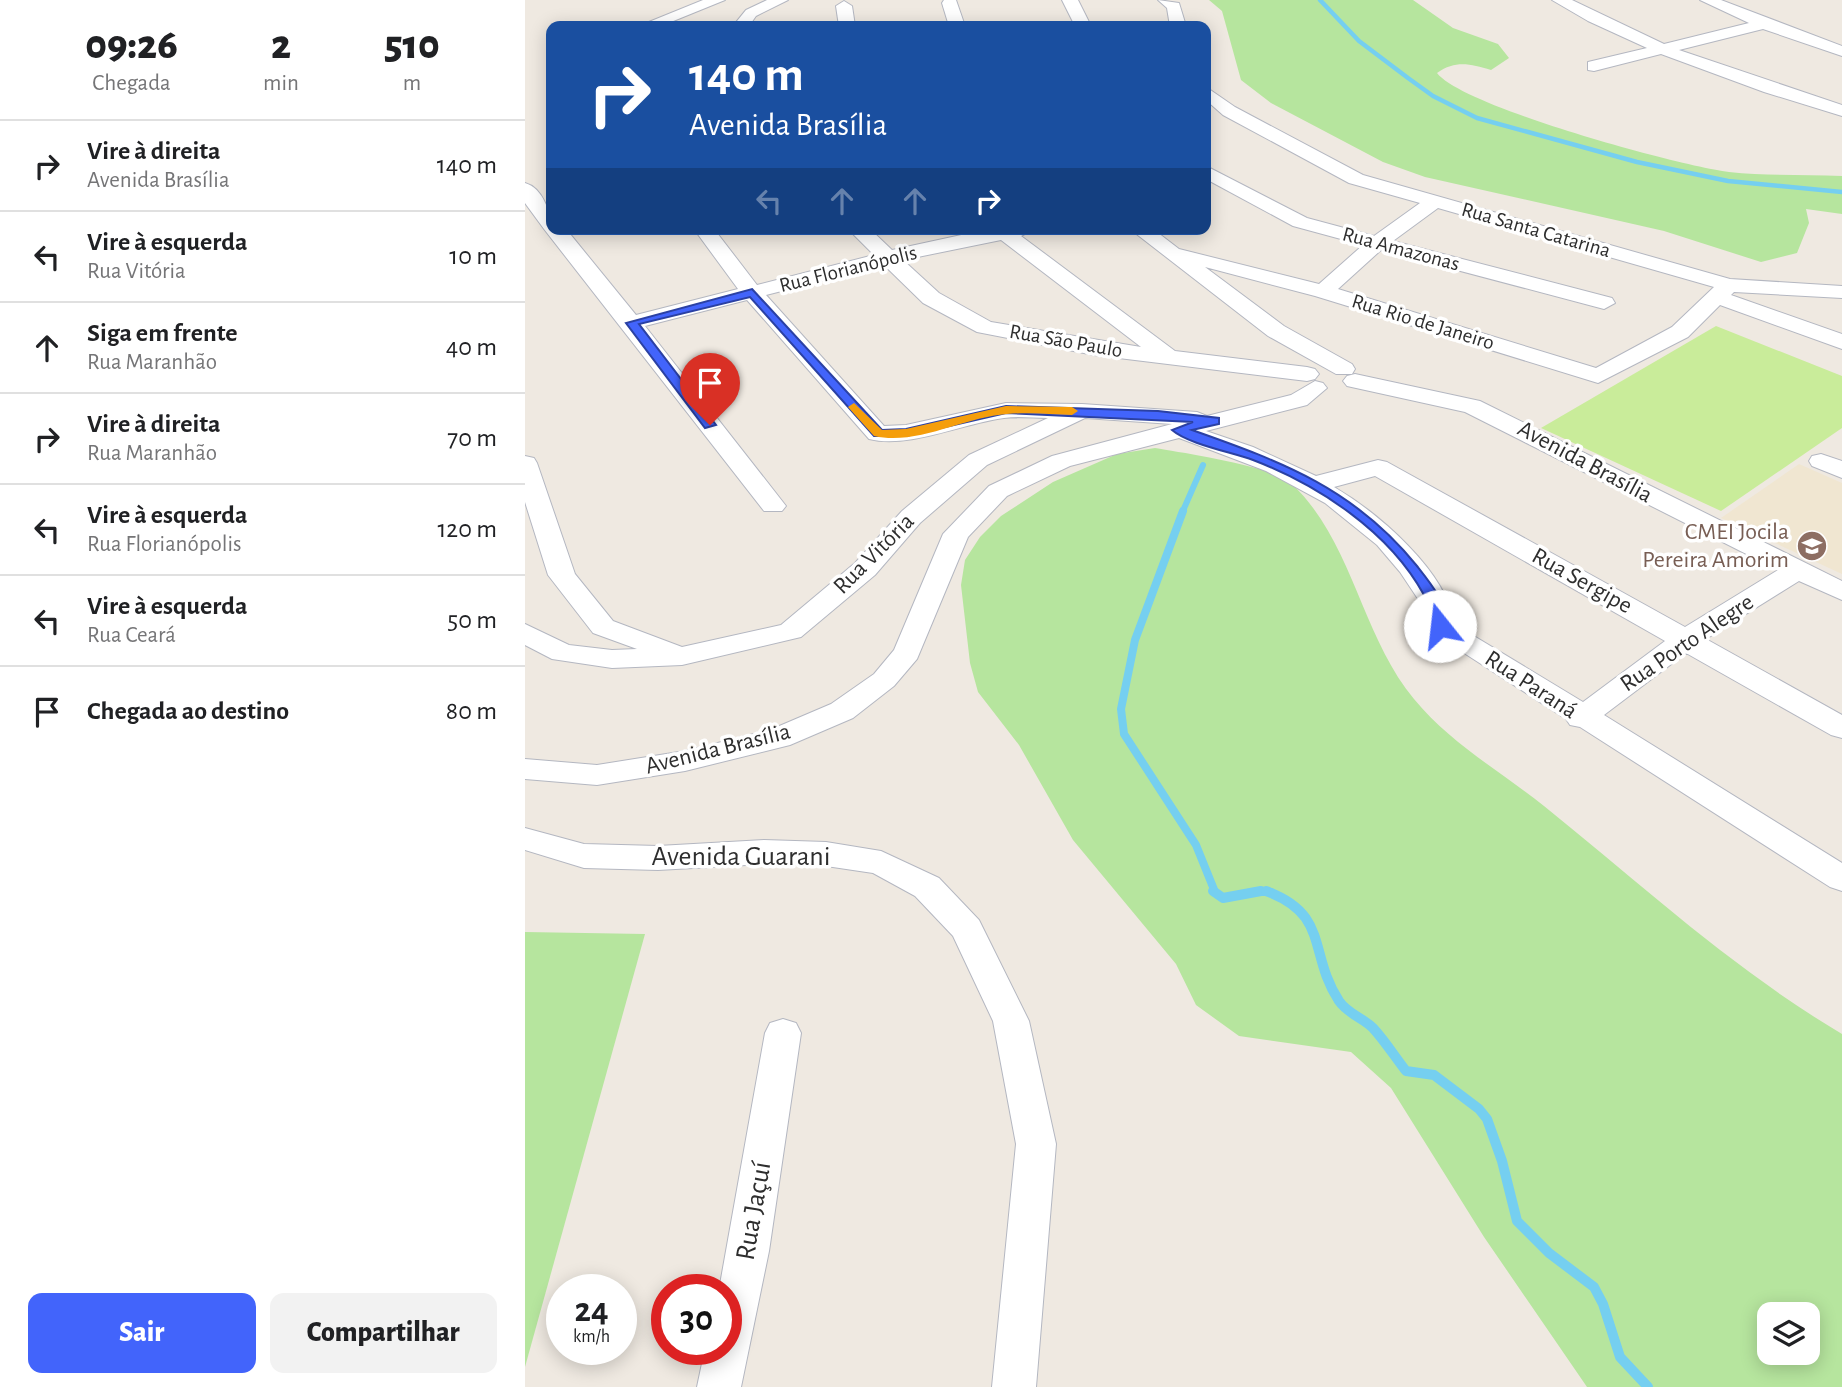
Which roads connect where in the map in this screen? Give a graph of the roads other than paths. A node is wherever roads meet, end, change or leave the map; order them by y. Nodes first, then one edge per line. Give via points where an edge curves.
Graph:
1 (717, 0) edge
2 (780, 0) edge
3 (1070, 0) edge
4 (1166, 0) edge
5 (1560, 0) edge
6 (1708, 0) edge
7 (952, 1) edge
8 (844, 6) dead end
9 (660, 21) edge
10 (745, 21) edge
11 (846, 21) edge
12 (956, 21) edge
13 (1080, 21) edge
14 (1177, 21) edge
15 (1764, 24) junction
16 (1659, 48) junction
17 (1842, 51) edge
18 (1594, 66) dead end
19 (1211, 96) edge
20 (1842, 111) edge
21 (1211, 175) edge
22 (525, 189) edge
23 (1436, 201) junction
24 (546, 218) edge
25 (560, 235) edge
26 (708, 235) edge
27 (866, 235) edge
28 (991, 235) edge
29 (1014, 235) edge
30 (1149, 235) edge
31 (1378, 242) junction
32 (1177, 254) junction
33 (890, 257) junction
34 (1248, 272) junction
35 (1214, 284) junction
36 (1323, 291) junction
37 (1723, 291) junction
38 (1842, 292) edge
39 (752, 293) junction
40 (1604, 303) dead end
41 (631, 323) junction
42 (1276, 331) junction
43 (1842, 342) edge
44 (1168, 357) junction
45 (1349, 375) junction
46 (1311, 378) junction
47 (1081, 411) junction
48 (1214, 421) junction
49 (1179, 430) junction
50 (525, 463) edge
51 (1315, 484) junction
52 (773, 506) dead end
53 (1796, 571) junction
54 (1842, 592) edge
55 (525, 633) edge
56 (1686, 639) junction
57 (682, 656) junction
58 (1581, 718) junction
59 (1842, 728) edge
60 (525, 769) edge
61 (525, 839) edge
62 (1842, 879) edge
63 (783, 1033) dead end
64 (719, 1387) edge
65 (1014, 1387) edge

1 - 9 street
2 - 10 street via 751,13
3 - 13 street
4 - 14 street via 1174,6
5 - 16 street
6 - 15 street
7 - 12 street
8 - 11 street
15 - 16 street
15 - 17 street
16 - 18 street
16 - 20 street via 1747,82
19 - 23 street, Rua Santa Catarina via 1229,111 1356,179
21 - 31 street, Rua Amazonas via 1300,222
22 - 24 street
23 - 31 street
23 - 37 street, Rua Santa Catarina
25 - 41 street
26 - 39 street
27 - 33 street, Rua São Paulo
28 - 33 street, Rua Florianópolis
29 - 44 street
30 - 32 street, Rua Rio de Janeiro
31 - 36 street
31 - 40 street, Rua Amazonas
32 - 34 street, Rua Rio de Janeiro
32 - 35 street, Rua Rio de Janeiro
33 - 39 street, Rua Florianópolis
33 - 44 street, Rua São Paulo via 931,298 985,327
34 - 35 street
34 - 36 street, Rua Rio de Janeiro
35 - 42 street, Rua Rio de Janeiro
36 - 37 street, Rua Rio de Janeiro via 1598,376 1680,332
37 - 38 street
37 - 43 street
39 - 41 street, Rua Florianópolis
39 - 47 street via 878,434 1006,410
41 - 52 street
42 - 45 street, Rua Rio de Janeiro
42 - 46 street, Rua Rio de Janeiro
44 - 46 street, Rua São Paulo
45 - 46 street via 1340,391
45 - 53 street, Avenida Brasília via 1472,406
46 - 48 street, Avenida Brasília via 1299,400
47 - 48 street, Rua Vitória
47 - 57 street, Rua Vitória via 978,460 911,517 865,569 791,631
48 - 49 street, Avenida Brasília
49 - 51 street, Rua Paraná
49 - 60 street, Avenida Brasília via 1061,461 998,491 956,534 907,653 884,680 842,711 779,738 685,761 597,775
50 - 57 street via 562,575 603,627
51 - 56 street, Rua Sergipe via 1378,467
51 - 58 street, Rua Paraná via 1387,537 1429,590 1440,626 1452,638
53 - 54 street, Avenida Brasília
53 - 56 street, Rua Porto Alegre
55 - 57 street, Rua Vitória via 562,653 612,659
56 - 58 street, Rua Porto Alegre
56 - 59 street, Rua Sergipe
58 - 62 street, Rua Paraná
61 - 65 street, Avenida Guarani via 584,856 657,858 764,852 826,854 881,863 927,887 967,929 1011,1021 1036,1144
63 - 64 street, Rua Jaçuí via 748,1251

